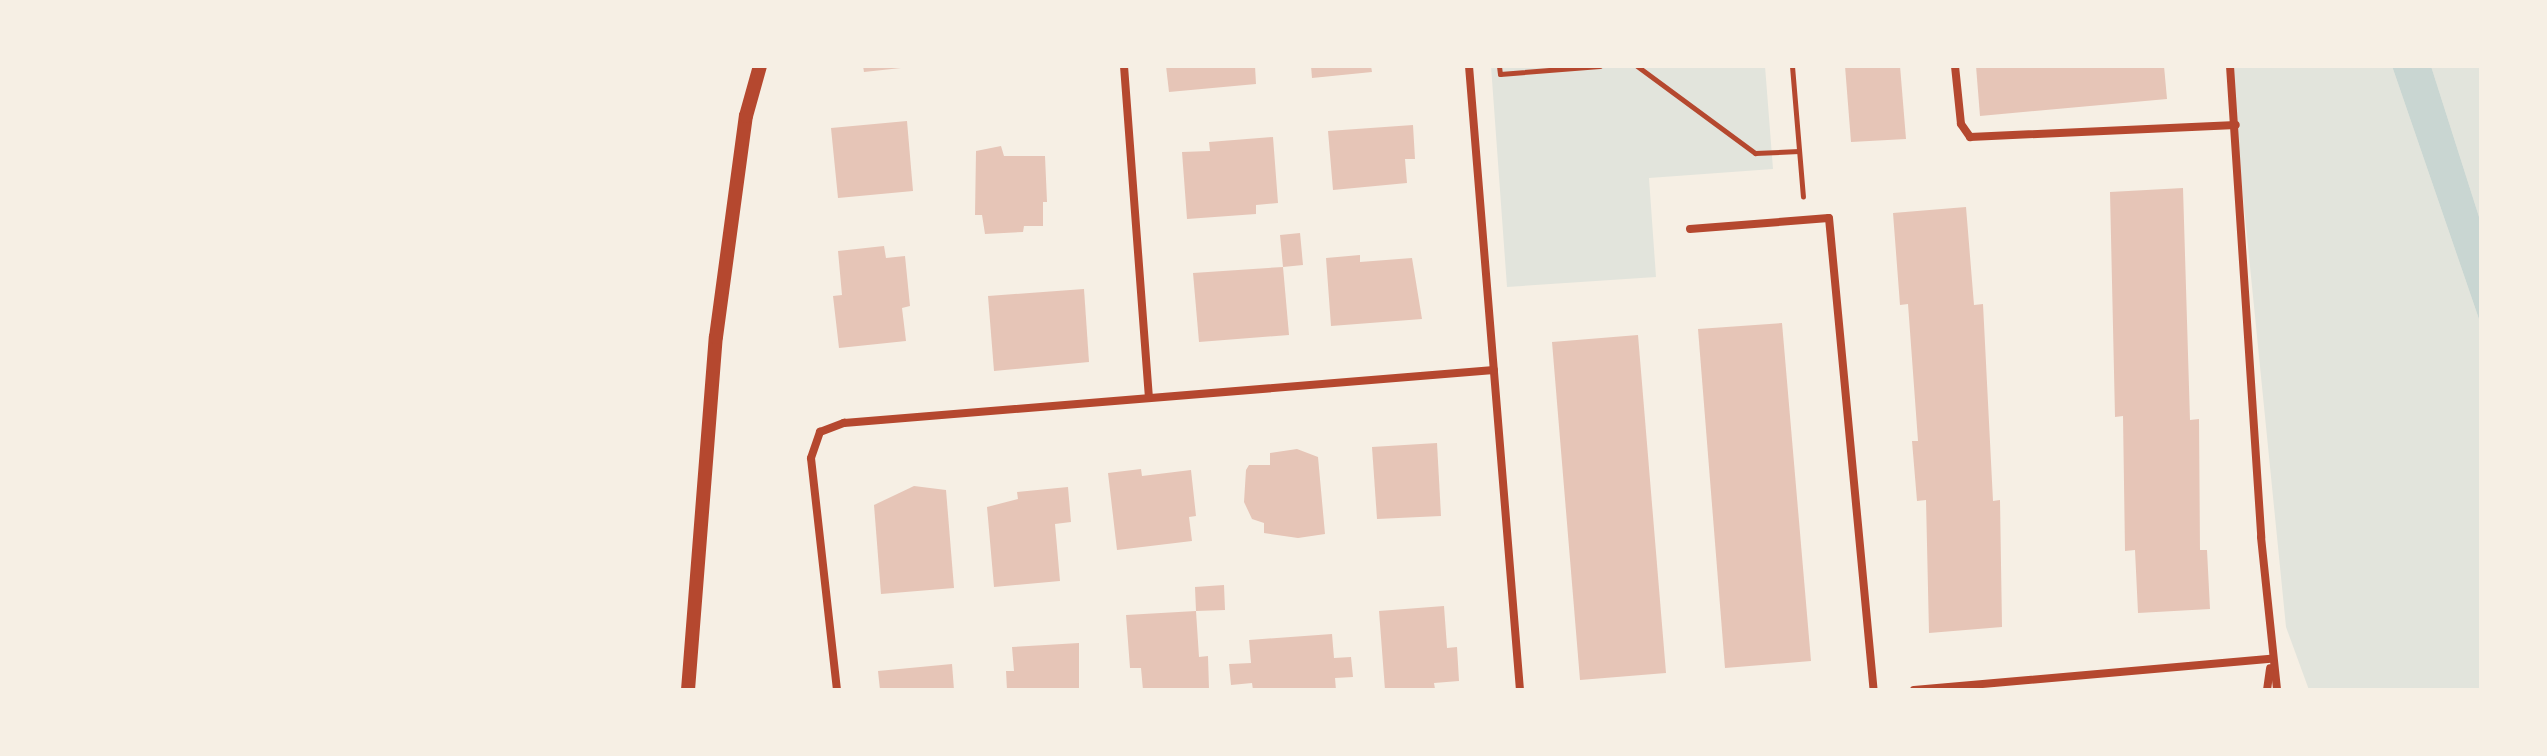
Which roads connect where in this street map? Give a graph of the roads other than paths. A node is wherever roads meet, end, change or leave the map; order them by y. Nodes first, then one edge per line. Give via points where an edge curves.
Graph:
1 (760, 66) edge
2 (1124, 66) edge
3 (1469, 66) edge
4 (1955, 66) edge
5 (2230, 66) edge
6 (2236, 125) junction
7 (1690, 229) dead end
8 (1494, 370) junction
9 (1149, 397) junction
10 (2271, 659) junction
11 (688, 690) edge
12 (837, 690) edge
13 (1520, 690) edge
14 (1874, 690) edge
15 (1914, 690) edge
16 (2267, 690) edge
17 (2277, 690) edge

1 - 11 street via 746,116 716,337
2 - 9 street
3 - 8 street
4 - 6 street via 1961,124 1970,137
5 - 6 street
6 - 10 street
7 - 14 street via 1829,218
8 - 9 street
8 - 13 street
9 - 12 street via 844,423 820,432 811,458
10 - 15 street
10 - 16 street
10 - 17 street

